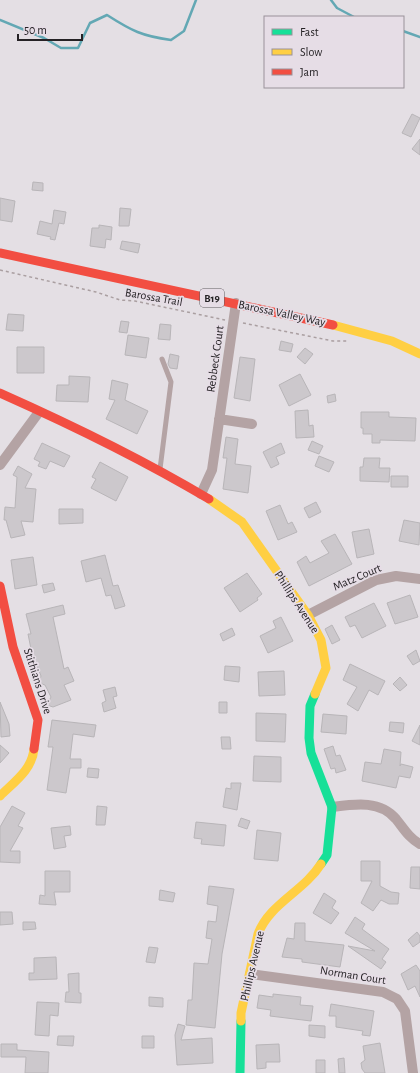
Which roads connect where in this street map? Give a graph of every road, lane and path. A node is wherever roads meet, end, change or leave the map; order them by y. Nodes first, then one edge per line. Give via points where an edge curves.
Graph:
1 (0, 253) edge
2 (0, 270) edge
3 (236, 303) junction
4 (233, 321) junction
5 (351, 341) dead end
6 (420, 354) edge
7 (162, 359) dead end
8 (0, 393) edge
9 (39, 412) junction
10 (219, 419) junction
11 (252, 424) dead end
12 (0, 465) edge
13 (160, 470) junction
14 (201, 494) junction
15 (420, 579) edge
16 (0, 586) edge
17 (308, 615) junction
18 (0, 796) edge
19 (332, 807) junction
20 (420, 844) edge
21 (250, 974) junction
22 (240, 1073) edge
23 (413, 1073) edge

1 - 3 street, Barossa Valley Way / B19
2 - 4 path, Barossa Trail via 120,300
3 - 4 street, Rebbeck Court
3 - 6 street, Barossa Valley Way / B19 via 363,332 392,341
4 - 5 path, Barossa Trail via 332,341
4 - 10 street, Rebbeck Court
7 - 13 lane via 172,382
8 - 9 street, Phillips Avenue
9 - 12 street
9 - 13 street, Phillips Avenue via 70,424
10 - 11 street
10 - 14 street, Rebbeck Court via 212,470
13 - 14 street, Phillips Avenue
14 - 17 street, Phillips Avenue via 242,522
15 - 17 street, Matz Court via 396,576 376,580
16 - 18 street, Stithians Drive via 13,647 38,720 33,760
17 - 19 street, Phillips Avenue via 321,640 326,668 310,706 309,738 311,753
19 - 20 street via 364,804 383,808
19 - 21 street, Phillips Avenue via 327,856 313,877 262,923
21 - 22 street, Phillips Avenue via 241,1013
21 - 23 street, Norman Court via 383,992 397,999 405,1011

